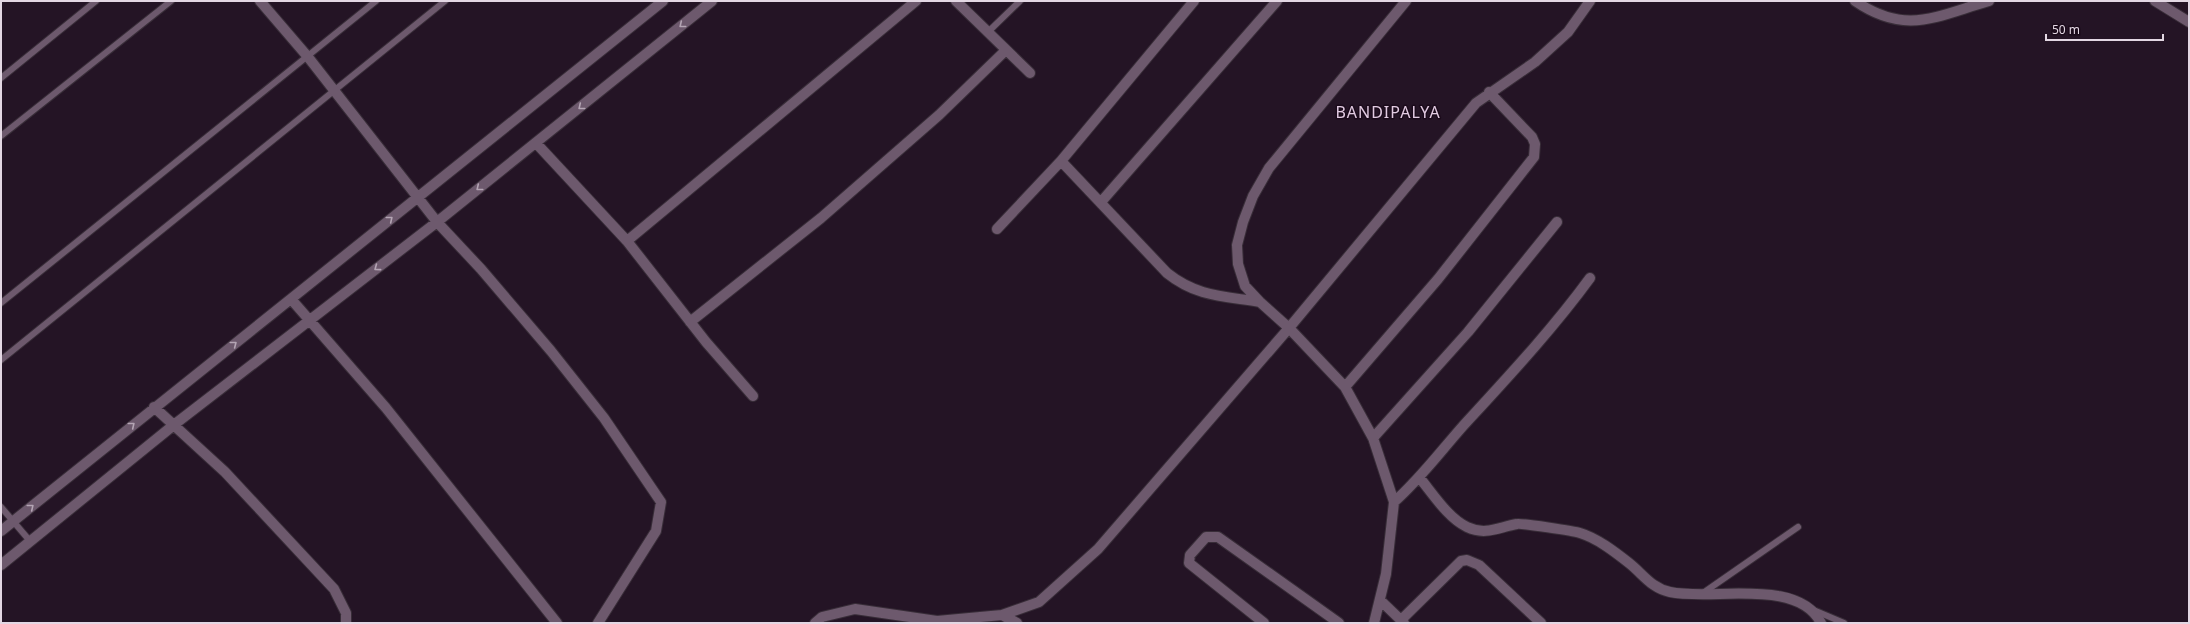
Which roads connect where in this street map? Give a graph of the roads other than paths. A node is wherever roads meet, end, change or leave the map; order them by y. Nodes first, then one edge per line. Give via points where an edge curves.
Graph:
1 (96, 1) edge
2 (171, 1) edge
3 (260, 1) edge
4 (376, 1) edge
5 (445, 1) edge
6 (663, 1) edge
7 (712, 1) edge
8 (916, 1) edge
9 (956, 1) edge
10 (1020, 1) edge
11 (1194, 1) edge
12 (1277, 1) edge
13 (1406, 1) edge
14 (1590, 1) edge
15 (1856, 1) edge
16 (1989, 1) edge
17 (2155, 1) edge
18 (2189, 22) edge
19 (988, 32) junction
20 (1006, 50) junction
21 (308, 57) junction
22 (1030, 72) dead end
23 (1, 78) edge
24 (335, 92) junction
25 (1489, 92) junction
26 (1, 136) edge
27 (536, 143) junction
28 (1061, 161) junction
29 (418, 197) junction
30 (1102, 202) junction
31 (437, 222) junction
32 (1557, 222) dead end
33 (996, 229) dead end
34 (627, 241) junction
35 (1590, 278) dead end
36 (291, 299) junction
37 (1, 302) edge
38 (1260, 302) junction
39 (309, 320) junction
40 (690, 322) junction
41 (1288, 328) junction
42 (1, 360) edge
43 (1345, 387) junction
44 (753, 396) dead end
45 (154, 407) junction
46 (175, 424) junction
47 (1373, 438) junction
48 (1419, 477) junction
49 (1394, 502) junction
50 (1, 507) edge
51 (13, 522) junction
52 (1798, 527) dead end
53 (1, 531) edge
54 (30, 541) junction
55 (1, 566) edge
56 (1702, 594) junction
57 (1380, 600) junction
58 (1810, 608) junction
59 (1002, 616) junction
60 (1403, 622) edge
61 (346, 623) edge
62 (557, 623) edge
63 (598, 623) edge
64 (815, 623) edge
65 (1016, 623) edge
66 (1264, 623) edge
67 (1338, 623) edge
68 (1374, 623) edge
69 (1541, 623) edge
70 (1821, 623) edge
71 (1844, 623) edge

1 - 23 lane
2 - 26 lane
3 - 21 street
4 - 21 lane
5 - 24 lane
6 - 29 street
7 -> 27 street
8 - 34 street
9 - 19 street
10 - 19 lane
11 - 28 street
12 - 30 street
13 - 38 street via 1270,168 1253,196 1237,245 1238,264 1245,286
14 - 25 street via 1568,32 1535,62 1525,71
15 - 16 street via 1870,11 1905,22 1923,20
17 - 18 street
19 - 20 street
20 - 22 street
20 - 40 street via 939,115 821,218
21 - 24 street
21 - 37 lane
24 - 29 street
24 - 42 lane
25 - 41 street via 1476,103
25 - 43 street via 1532,137 1535,144 1534,157 1438,279
27 -> 31 street
27 - 34 street
28 - 30 street
28 - 33 street
29 - 31 street
36 -> 29 street
30 - 38 street via 1167,273 1182,285 1201,293
31 -> 39 street
31 - 63 street via 481,269 561,363 604,418 661,502 656,531
32 - 47 street via 1468,332
34 - 40 street
35 - 48 street via 1565,312
36 - 39 street
45 -> 36 street
38 - 41 street
39 - 46 street
39 - 62 street via 386,408
40 - 44 street
41 - 43 street
41 - 59 street via 1098,549 1039,602
43 - 47 street
45 - 46 street
51 -> 45 street
46 - 54 street
46 - 61 street via 225,472 334,590 346,613
47 - 49 street
48 - 49 street
48 - 56 street via 1456,520 1468,527 1490,532 1518,523 1580,532 1599,541 1658,589
49 - 57 street via 1386,574
50 - 51 lane
51 - 53 street
51 - 54 lane
52 - 56 lane
54 - 55 street
56 - 58 street via 1778,595
57 - 60 street
57 - 68 street
58 - 70 street
58 - 71 lane
59 - 64 street via 937,621 855,609 822,617
59 - 65 street
60 - 69 street via 1461,561 1467,560 1479,565
66 - 67 street via 1189,563 1190,555 1206,537 1218,537

